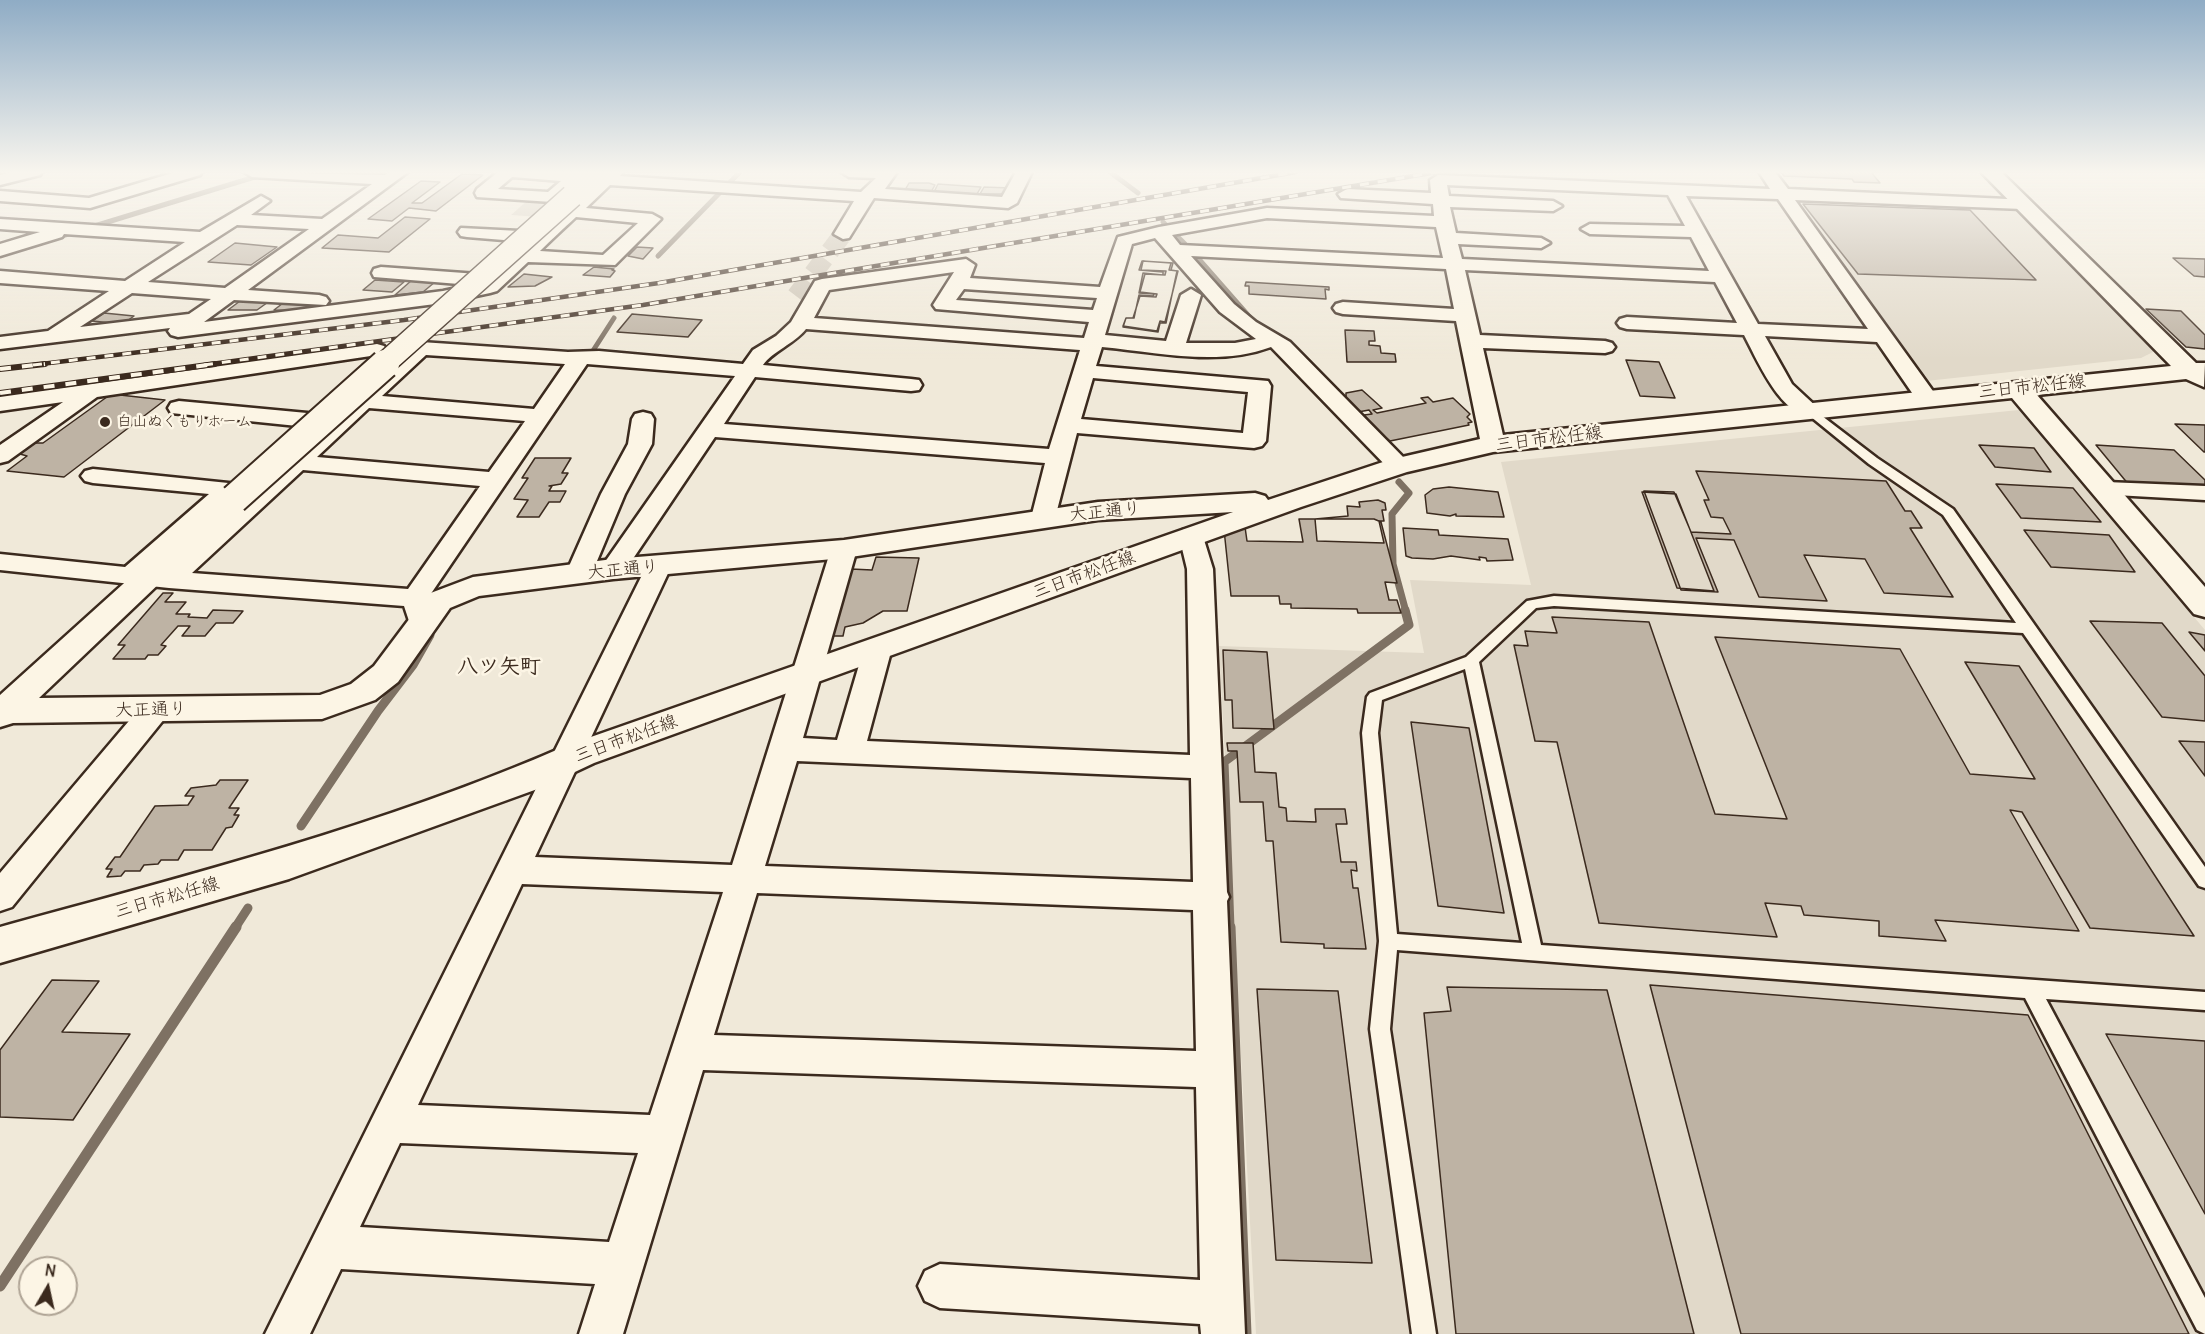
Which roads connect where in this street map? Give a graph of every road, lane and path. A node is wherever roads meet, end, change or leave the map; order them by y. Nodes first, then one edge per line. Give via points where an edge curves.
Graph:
1 (52, 234) edge
2 (153, 234) edge
3 (210, 234) edge
4 (313, 234) edge
5 (492, 234) edge
6 (525, 234) edge
7 (549, 234) edge
8 (636, 234) edge
9 (1150, 234) edge
10 (1161, 234) edge
11 (1330, 234) edge
12 (1447, 234) edge
13 (1477, 234) edge
14 (1698, 234) edge
15 (1811, 234) edge
16 (2054, 234) edge
17 (512, 236) junction
18 (204, 238) junction
19 (547, 238) junction
20 (1541, 243) dead end
21 (0, 250) edge
22 (1177, 250) junction
23 (526, 256) junction
24 (1330, 257) junction
25 (1454, 264) junction
26 (381, 273) dead end
27 (0, 277) edge
28 (1722, 277) junction
29 (463, 279) junction
30 (498, 281) junction
31 (959, 283) junction
32 (128, 287) junction
33 (230, 293) junction
34 (1108, 293) junction
35 (1191, 295) dead end
36 (443, 297) junction
37 (796, 297) tunnel mouth
38 (371, 305) junction
39 (1343, 308) dead end
40 (1464, 316) junction
41 (1100, 317) junction
42 (195, 319) junction
43 (802, 323) junction
44 (1627, 324) dead end
45 (1750, 330) junction
46 (1883, 336) junction
47 (50, 337) junction
48 (1274, 339) junction
49 (1469, 342) junction
50 (0, 343) edge
51 (1093, 343) junction
52 (1175, 346) junction
53 (1605, 346) dead end
54 (377, 350) dead end
55 (418, 351) junction
56 (585, 357) junction
57 (755, 363) junction
58 (1084, 371) junction
59 (2200, 374) edge
60 (910, 385) dead end
61 (2018, 389) junction
62 (90, 393) junction
63 (1927, 398) junction
64 (364, 401) junction
65 (0, 404) edge
66 (178, 408) dead end
67 (1809, 410) junction
68 (541, 416) junction
69 (644, 419) dead end
70 (1068, 425) junction
71 (300, 426) junction
72 (708, 430) junction
73 (326, 435) junction
74 (1493, 444) junction
75 (0, 456) edge
76 (1058, 457) junction
77 (297, 462) junction
78 (1399, 466) junction
79 (93, 476) dead end
80 (496, 480) junction
81 (2106, 489) junction
82 (2205, 493) edge
83 (232, 494) junction
84 (613, 494) junction
85 (662, 496) junction
86 (1291, 501) junction
87 (1043, 518) junction
88 (1192, 536) junction
89 (844, 549) junction
90 (0, 562) edge
91 (658, 567) junction
92 (613, 569) junction
93 (579, 573) junction
94 (150, 578) junction
95 (2203, 601) edge
96 (418, 611) junction
97 (2027, 628) junction
98 (878, 648) junction
99 (1472, 661) junction
100 (807, 673) junction
101 (155, 710) junction
102 (1, 712) edge
103 (785, 750) junction
104 (849, 752) junction
105 (565, 762) junction
106 (1207, 767) junction
107 (513, 870) junction
108 (744, 879) junction
109 (2205, 881) edge
110 (0, 897) edge
111 (1212, 897) junction
112 (1388, 941) junction
113 (0, 945) edge
114 (1533, 952) junction
115 (2031, 990) junction
116 (2205, 1001) edge
117 (689, 1052) junction
118 (1216, 1070) junction
119 (390, 1123) junction
120 (664, 1135) junction
121 (330, 1247) junction
122 (623, 1264) junction
123 (940, 1286) dead end
124 (1223, 1319) edge
125 (2205, 1322) edge
126 (287, 1334) edge
127 (601, 1334) edge
128 (1424, 1334) edge

1 - 21 street
2 - 18 street
3 - 18 street
4 - 33 street
5 - 17 street
6 - 83 street, bridge
7 - 19 street
8 - 23 street via 608,261
9 - 34 street via 1124,241
10 - 22 street
11 - 24 street
12 - 25 street
13 - 20 street
14 - 28 street
15 - 46 street
16 - 59 street
17 - 19 street
17 - 29 street
18 - 32 street
19 - 23 street
22 - 24 street
22 - 48 street via 1227,308
23 - 30 street
24 - 25 street
25 - 28 street
25 - 40 street
26 - 29 street
27 - 32 street
28 - 45 street
29 - 30 street
29 - 36 street
30 - 36 street via 490,287
31 - 34 street
31 - 41 street via 943,305
31 - 43 street via 966,265 822,285
32 - 33 street
32 - 47 street
33 - 38 street
33 - 42 street
34 - 41 street
35 - 52 street
36 - 38 street
37 - 57 street
38 - 42 street via 178,331
39 - 40 street
40 - 49 street
41 - 51 street
42 - 47 street
43 - 51 street
43 - 57 street via 785,342
44 - 45 street
45 - 46 street
45 - 67 street via 1784,388
46 - 63 street
47 - 50 street
48 - 52 street via 1262,345 1225,350
48 - 78 street
49 - 53 street
49 - 74 street
51 - 52 street
51 - 58 street
54 - 62 street
55 - 56 street via 421,348
55 - 64 street
55 - 71 street via 388,348
56 - 57 street
56 - 68 street
57 - 60 street
57 - 72 street
58 - 70 street
58 - 70 street via 1260,386 1254,441
59 - 61 street, 三日市松任線
61 - 63 street, 三日市松任線
61 - 81 street
62 - 65 street
62 - 75 street
63 - 67 street, 三日市松任線
64 - 68 street
64 - 73 street
66 - 71 street
67 - 74 street, 三日市松任線
67 - 97 lane via 1873,461 1948,512
68 - 80 street
69 - 84 street via 640,444
70 - 76 street
71 - 73 street
71 - 83 street
72 - 76 street
72 - 85 street
73 - 77 street
74 - 78 street, 三日市松任線
76 - 87 street
77 - 80 street
77 - 94 street
78 - 86 street, 三日市松任線
79 - 83 street
80 - 96 street
81 - 82 street
81 - 95 street
83 - 94 street
84 - 85 street
84 - 93 street
85 - 92 street
86 - 87 street, 大正通り via 1098,511
86 - 88 street, 三日市松任線
87 - 89 street, 大正通り
88 - 98 street, 三日市松任線
88 - 106 street via 1200,569
89 - 91 street, 大正通り
89 - 100 street
90 - 94 street
91 - 92 street, 大正通り
91 - 105 street
92 - 93 street, 大正通り
93 - 96 street, 大正通り via 473,586
94 - 96 street
94 - 102 street
96 - 101 street, 大正通り via 386,674 363,692 322,707
97 - 99 lane via 1554,601 1532,604
97 - 109 lane
98 - 100 street, 三日市松任線
98 - 104 street
99 - 112 lane via 1375,697 1370,733
99 - 114 lane
100 - 103 street
100 - 105 street, 三日市松任線
101 - 102 street, 大正通り
101 - 110 street
103 - 104 street
103 - 108 street
104 - 106 street
105 - 107 street
105 - 113 street, 三日市松任線 via 289,863
106 - 111 street
107 - 108 street
107 - 119 street
108 - 111 street
108 - 117 street
111 - 118 street
112 - 114 lane
112 - 128 lane via 1380,1029
114 - 115 lane
115 - 116 lane
115 - 125 lane
117 - 118 street
117 - 120 street
118 - 124 street
119 - 120 street
119 - 121 street
120 - 122 street
121 - 122 street
121 - 126 street
122 - 127 street
123 - 124 street

